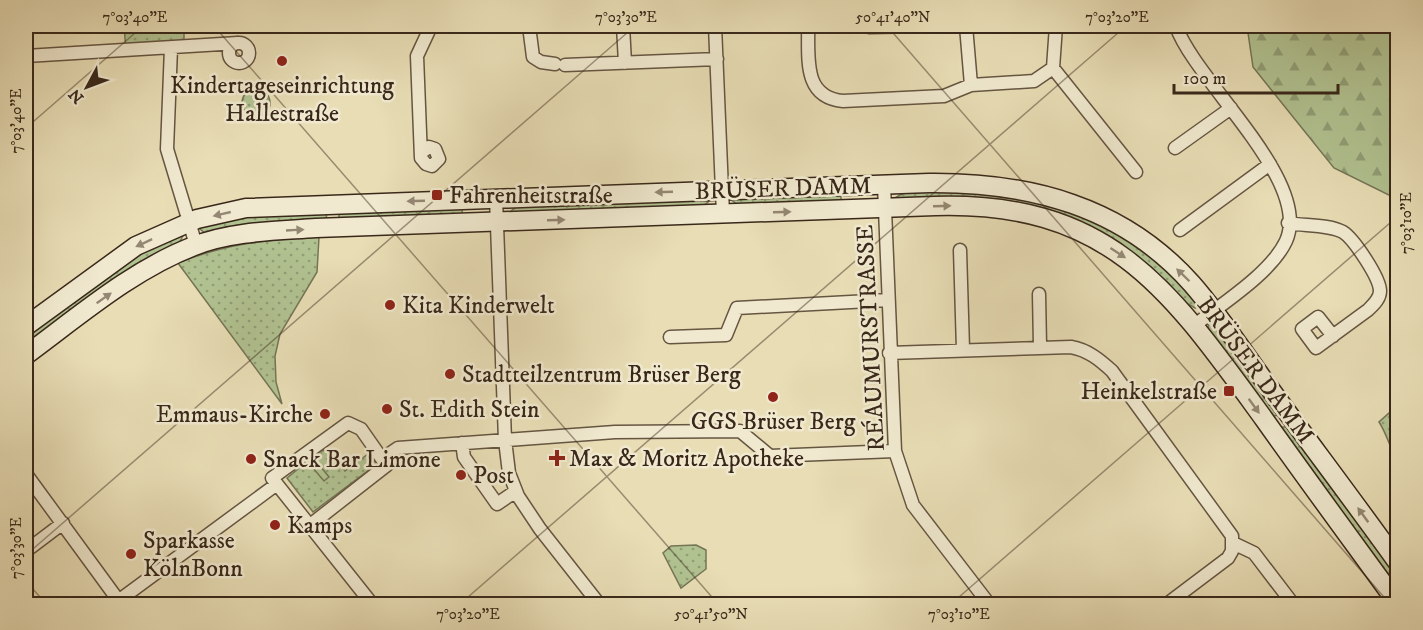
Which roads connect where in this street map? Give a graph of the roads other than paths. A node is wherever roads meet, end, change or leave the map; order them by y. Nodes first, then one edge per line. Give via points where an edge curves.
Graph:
1 (431, 26) edge
2 (530, 26) edge
3 (623, 26) edge
4 (715, 26) edge
5 (808, 26) edge
6 (922, 26) edge
7 (966, 26) edge
8 (1056, 26) edge
9 (1176, 26) edge
10 (869, 27) edge
11 (238, 43) dead end
12 (171, 48) junction
13 (26, 56) edge
14 (717, 59) junction
15 (625, 63) junction
16 (1053, 68) junction
17 (971, 85) junction
18 (1231, 108) junction
19 (1175, 148) dead end
20 (421, 158) dead end
21 (1270, 164) junction
22 (1137, 172) dead end
23 (884, 185) junction
24 (722, 190) junction
25 (496, 198) junction
26 (884, 208) junction
27 (723, 214) junction
28 (497, 222) junction
29 (187, 223) junction
30 (1288, 223) junction
31 (1180, 230) dead end
32 (196, 245) junction
33 (960, 250) dead end
34 (1039, 294) dead end
35 (888, 300) junction
36 (1213, 310) junction
37 (1195, 325) junction
38 (26, 326) edge
39 (1333, 336) dead end
40 (670, 337) dead end
41 (1040, 346) junction
42 (963, 349) junction
43 (889, 353) junction
44 (26, 355) edge
45 (506, 440) junction
46 (462, 443) junction
47 (895, 451) junction
48 (382, 459) junction
49 (26, 474) edge
50 (277, 484) junction
51 (516, 491) junction
52 (63, 523) junction
53 (309, 526) junction
54 (1233, 543) junction
55 (26, 551) edge
56 (1394, 551) edge
57 (118, 603) edge
58 (986, 603) edge
59 (1398, 603) edge
60 (372, 604) edge
61 (599, 604) edge
62 (1167, 604) edge
63 (1293, 604) edge

1 - 20 street via 417,56
2 - 15 street via 533,57 541,62
3 - 15 street
4 - 14 street
5 - 17 street via 812,81 829,100 944,96
6 - 10 street
7 - 17 street
8 - 16 street
9 - 18 street
11 - 12 street
12 - 13 street
12 - 29 street via 167,149
14 - 15 street
14 - 24 street
16 - 17 street via 1034,81
16 - 22 street
18 - 19 street
18 - 21 street
21 - 30 street via 1287,197
21 - 31 street
23 - 24 street, BRÜSER DAMM
23 - 26 street, RÉAUMURSTRASSE
36 -> 23 street, BRÜSER DAMM via 1191,283 1143,239 1079,205 1034,191 982,183
24 -> 25 street, BRÜSER DAMM
24 - 27 street
25 - 28 street
25 -> 29 street, BRÜSER DAMM via 246,208
27 -> 26 street, BRÜSER DAMM
26 - 35 street, RÉAUMURSTRASSE
26 -> 37 street, BRÜSER DAMM via 983,207 1066,226 1126,258 1154,280
28 -> 27 street, BRÜSER DAMM
32 -> 28 street, BRÜSER DAMM via 235,235 279,231
28 - 45 street
29 - 32 street
29 -> 38 street, BRÜSER DAMM via 136,246
30 - 36 street via 1286,240 1270,262
30 - 39 street via 1342,231 1378,283 1380,290 1374,304
44 -> 32 street, BRÜSER DAMM via 142,272
33 - 42 street
34 - 41 street
35 - 40 street via 737,309 726,335
35 - 43 street, RÉAUMURSTRASSE
36 - 37 street
56 -> 36 street, BRÜSER DAMM
37 -> 59 street, BRÜSER DAMM
41 - 42 street
41 - 54 street via 1081,348 1112,371 1229,528
42 - 43 street
43 - 47 street, RÉAUMURSTRASSE
45 - 46 street
45 - 47 street via 615,432 741,431 770,456
45 - 51 street via 509,473
46 - 48 street via 398,448
46 - 51 street via 464,458 497,504
47 - 58 street, RÉAUMURSTRASSE via 914,505
48 - 50 street via 361,429 348,423 272,478
48 - 53 street via 387,465
49 - 52 street
50 - 53 street
50 - 57 street
51 - 61 street via 540,529
52 - 55 street
52 - 57 street
53 - 60 street
54 - 62 street via 1228,558
54 - 63 street via 1254,553

